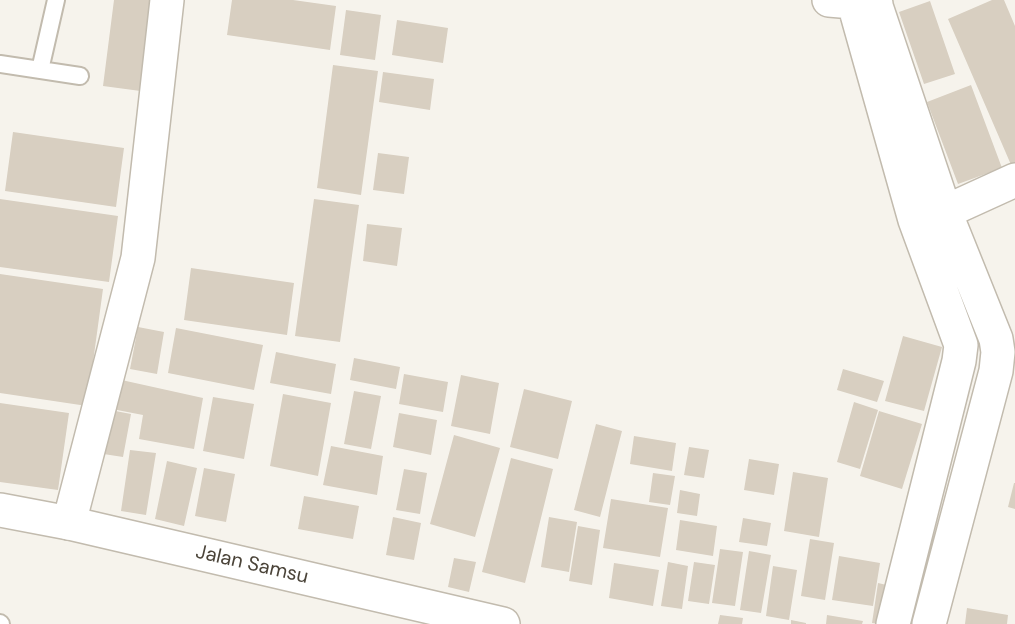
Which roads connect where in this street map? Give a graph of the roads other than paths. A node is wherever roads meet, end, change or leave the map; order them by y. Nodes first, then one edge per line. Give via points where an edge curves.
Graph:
1 (56, 0) edge
2 (167, 0) edge
3 (857, 1) edge
4 (0, 64) edge
5 (40, 70) junction
6 (80, 76) dead end
7 (1015, 180) edge
8 (930, 216) junction
9 (928, 484) junction
10 (965, 490) junction
11 (0, 510) edge
12 (69, 523) junction
13 (503, 624) edge
14 (893, 624) edge
15 (929, 624) edge

1 - 5 lane
2 - 12 street via 138,258
3 - 8 street
4 - 5 lane
5 - 6 lane
7 - 8 street
8 - 9 street via 961,345
8 - 10 street via 996,339 998,352
9 - 10 street
9 - 14 street
10 - 15 street
11 - 12 street, Jalan Samsu
12 - 13 street, Jalan Samsu

